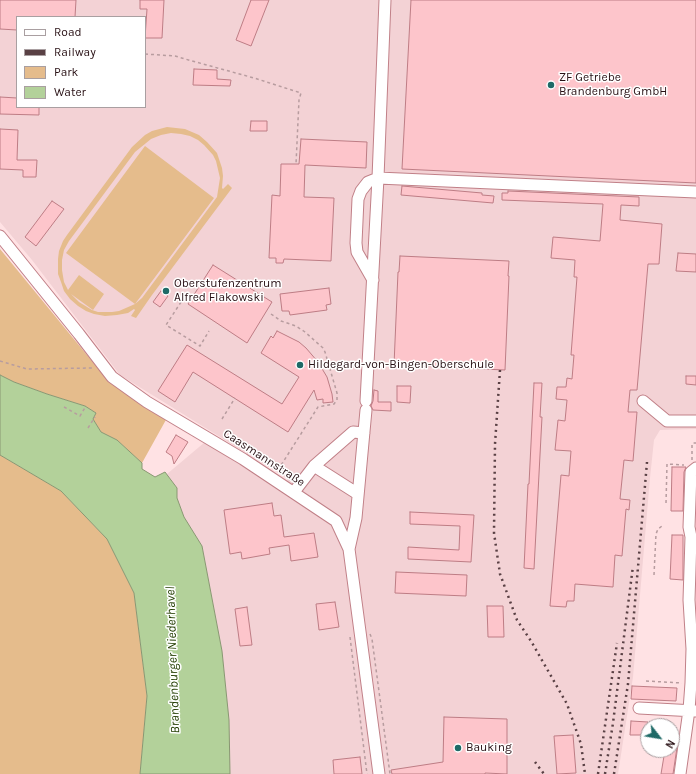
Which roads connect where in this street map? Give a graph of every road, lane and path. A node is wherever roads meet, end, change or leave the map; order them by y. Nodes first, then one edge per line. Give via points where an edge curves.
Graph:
1 (385, 0) edge
2 (146, 54) edge
3 (296, 164) dead end
4 (378, 178) junction
5 (696, 192) edge
6 (0, 236) edge
7 (373, 280) junction
8 (181, 302) dead end
9 (271, 314) dead end
10 (209, 331) dead end
11 (0, 362) edge
12 (87, 369) dead end
13 (235, 398) dead end
14 (644, 401) dead end
15 (86, 406) dead end
16 (64, 407) dead end
17 (95, 417) dead end
18 (222, 418) dead end
19 (696, 421) edge
20 (88, 428) dead end
21 (364, 433) junction
22 (696, 443) edge
23 (314, 466) junction
24 (694, 468) edge
25 (276, 474) dead end
26 (294, 492) junction
27 (358, 494) junction
28 (666, 503) dead end
29 (662, 526) dead end
30 (349, 549) junction
31 (654, 575) dead end
32 (646, 681) dead end
33 (691, 683) junction
34 (639, 708) dead end
35 (692, 711) edge
36 (379, 774) edge
37 (680, 774) edge

1 - 4 street
2 - 3 path via 175,56 301,93
4 - 5 street
4 - 7 street
4 - 7 street via 368,182 358,199 357,252
6 - 26 street, Caasmannstraße via 112,377 147,402
7 - 21 street
8 - 10 path via 166,325 200,346
9 - 25 path via 296,326 323,348 337,393 334,404 318,407
11 - 12 path via 27,368
13 - 18 path
14 - 19 street via 667,420
15 - 16 path via 80,416
17 - 20 path
21 - 23 street via 353,432
21 - 27 street
22 - 24 path via 692,444
23 - 26 street
23 - 27 street
24 - 28 path via 688,465 667,464
24 - 33 street via 691,472 689,527
26 - 30 street, Caasmannstraße via 336,522
27 - 30 street
29 - 31 path via 656,534
30 - 36 street, Caasmannstraße
32 - 33 path
33 - 35 street
34 - 35 street
35 - 37 street

